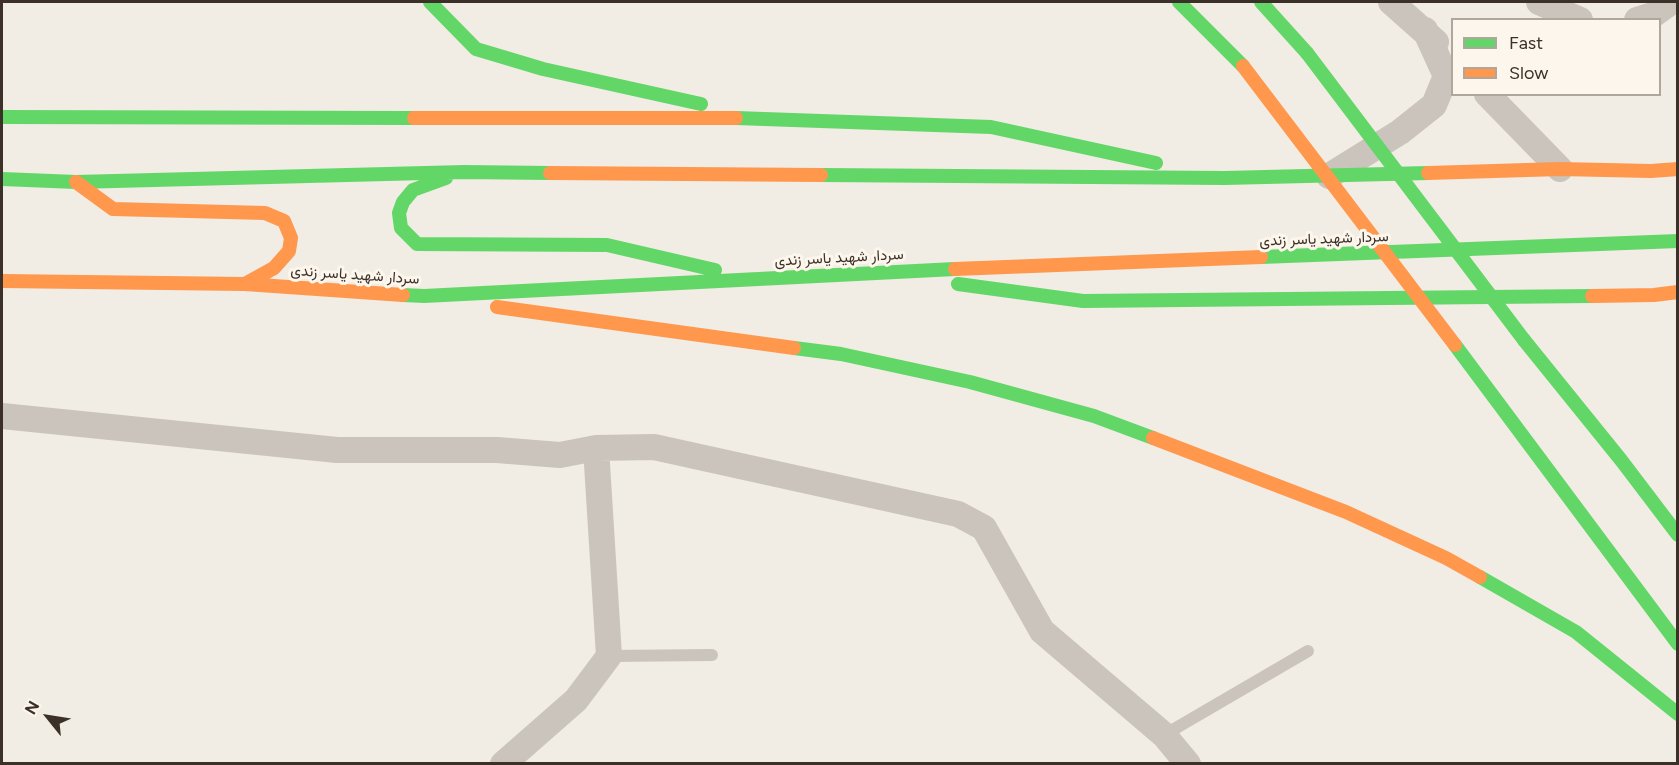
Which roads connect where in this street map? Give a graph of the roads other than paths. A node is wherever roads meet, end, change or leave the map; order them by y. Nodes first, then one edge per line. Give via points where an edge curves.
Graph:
1 (430, 2) edge
2 (1179, 2) edge
3 (1261, 2) edge
4 (1391, 2) edge
5 (1539, 2) edge
6 (1671, 2) edge
7 (1575, 18) edge
8 (1643, 18) edge
9 (1425, 30) junction
10 (1451, 58) edge
11 (1489, 96) edge
12 (2, 117) edge
13 (761, 118) junction
14 (1560, 169) junction
15 (1677, 169) edge
16 (464, 172) junction
17 (1329, 176) junction
18 (1225, 178) junction
19 (2, 179) edge
20 (76, 182) junction
21 (1677, 241) edge
22 (870, 272) junction
23 (750, 278) junction
24 (2, 281) edge
25 (245, 284) junction
26 (1677, 292) edge
27 (424, 296) junction
28 (2, 416) edge
29 (596, 448) junction
30 (1677, 535) edge
31 (1677, 644) edge
32 (1308, 651) dead end
33 (712, 655) dead end
34 (609, 656) junction
35 (1677, 714) edge
36 (1164, 735) junction
37 (503, 764) edge
38 (1188, 764) edge

1 - 13 highway via 476,49 543,69
2 - 31 highway, bridge via 1243,66
3 - 30 highway, bridge via 1307,53
4 - 9 street
5 - 7 street
6 - 8 street
9 - 10 street
9 - 17 street via 1446,76 1434,105 1400,132
11 - 14 street
12 - 13 highway
13 - 18 highway via 991,127
14 - 15 highway
14 - 17 highway
16 - 18 highway
16 - 20 highway
16 - 23 highway via 413,190 403,202 399,213 401,228 417,244 607,245
17 - 18 highway
19 - 20 highway
20 - 25 highway via 113,209 265,213 284,221 291,238 289,251 274,268
21 - 22 highway, سردار شهید یاسر زندی
22 - 23 highway, سردار شهید یاسر زندی
22 - 26 highway via 1083,301
23 - 27 highway, سردار شهید یاسر زندی
24 - 25 highway, سردار شهید یاسر زندی
25 - 27 highway, سردار شهید یاسر زندی
27 - 35 highway via 841,354 970,382 1094,416 1335,508 1446,558 1576,632
28 - 29 street via 337,450 497,450 560,455
29 - 34 street
29 - 36 street via 654,447 958,514 984,528 1042,630
32 - 36 lane
33 - 34 lane
34 - 37 street via 576,700
36 - 38 street

